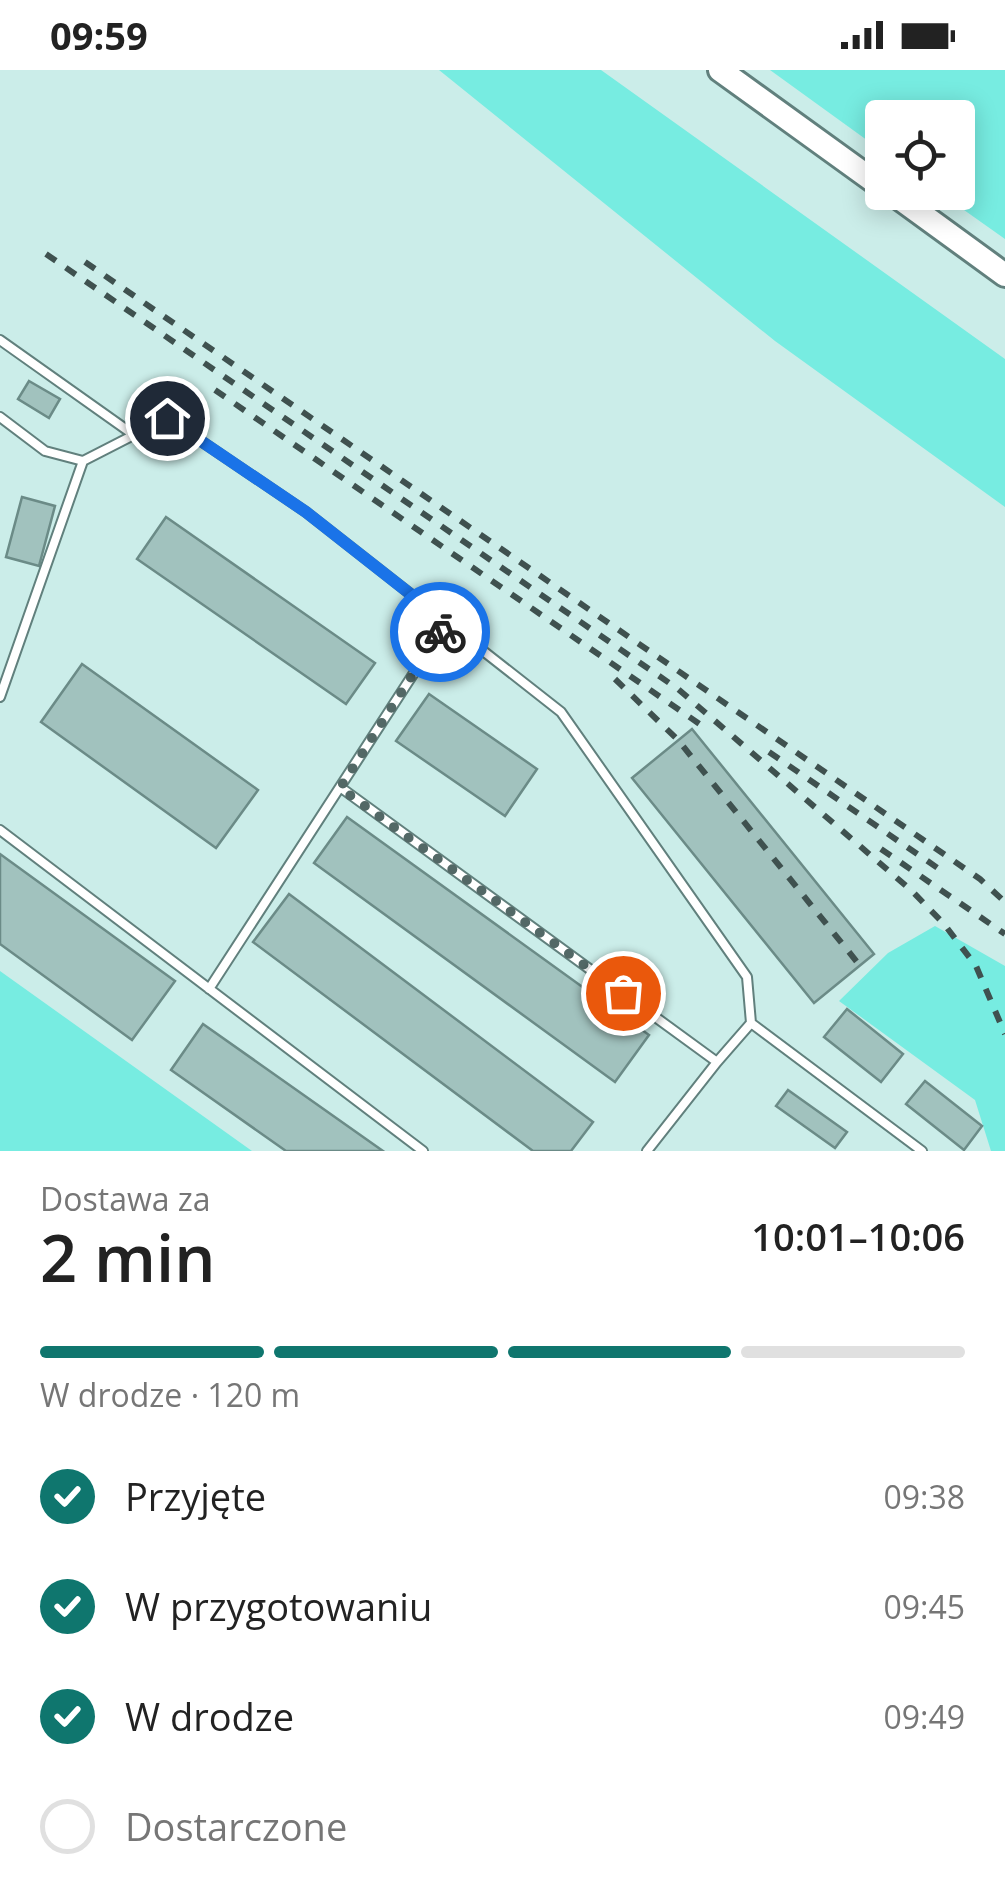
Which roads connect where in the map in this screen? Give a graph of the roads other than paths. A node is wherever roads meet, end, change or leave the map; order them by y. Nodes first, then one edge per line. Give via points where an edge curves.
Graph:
1 (720, 70) edge
2 (865, 175) edge
3 (915, 210) edge
4 (1005, 274) edge
5 (0, 340) edge
6 (0, 417) edge
7 (134, 434) junction
8 (83, 461) junction
9 (446, 622) junction
10 (0, 697) edge
11 (340, 788) junction
12 (0, 830) edge
13 (209, 990) junction
14 (751, 1023) junction
15 (717, 1062) junction
16 (423, 1151) edge
17 (647, 1151) edge
18 (922, 1151) edge

1 - 2 main road
3 - 4 main road
5 - 7 lane
6 - 8 lane via 45,451
7 - 8 lane
7 - 9 lane via 167,418 306,512
8 - 10 lane
9 - 11 lane
9 - 14 lane via 562,712 747,977
11 - 13 lane
11 - 15 lane
12 - 13 lane
13 - 16 lane
14 - 15 lane
14 - 18 lane
15 - 17 lane

